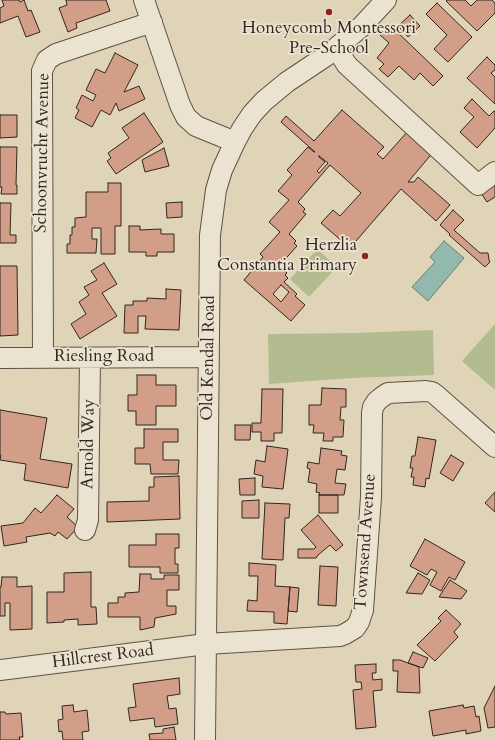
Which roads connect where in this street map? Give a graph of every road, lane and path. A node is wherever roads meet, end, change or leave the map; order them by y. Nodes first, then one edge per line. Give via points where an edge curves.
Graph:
1 (144, 0) edge
2 (386, 0) edge
3 (152, 22) junction
4 (336, 48) junction
5 (234, 142) junction
6 (495, 172) edge
7 (208, 357) junction
8 (0, 358) edge
9 (43, 358) junction
10 (90, 358) junction
11 (495, 448) edge
12 (85, 530) dead end
13 (206, 644) junction
14 (0, 670) edge
15 (205, 740) edge

1 - 3 street
2 - 4 street, Old Kendal Road via 361,27
3 - 5 street via 186,117 202,129
3 - 9 street, Schoonvrucht Avenue via 56,54 48,60 42,71
4 - 5 street, Old Kendal Road via 264,101 252,114
4 - 6 street via 348,65 478,185
5 - 7 street, Old Kendal Road via 216,190 210,235
7 - 10 street, Riesling Road
7 - 13 street, Old Kendal Road
8 - 9 street, Riesling Road
9 - 10 street, Riesling Road
10 - 12 street, Arnold Way via 88,520
11 - 13 street, Townsend Avenue via 432,392 388,394 382,397 373,407 372,413 371,497 363,610 355,628 340,636
13 - 14 street, Hillcrest Road
13 - 15 street, Old Kendal Road

